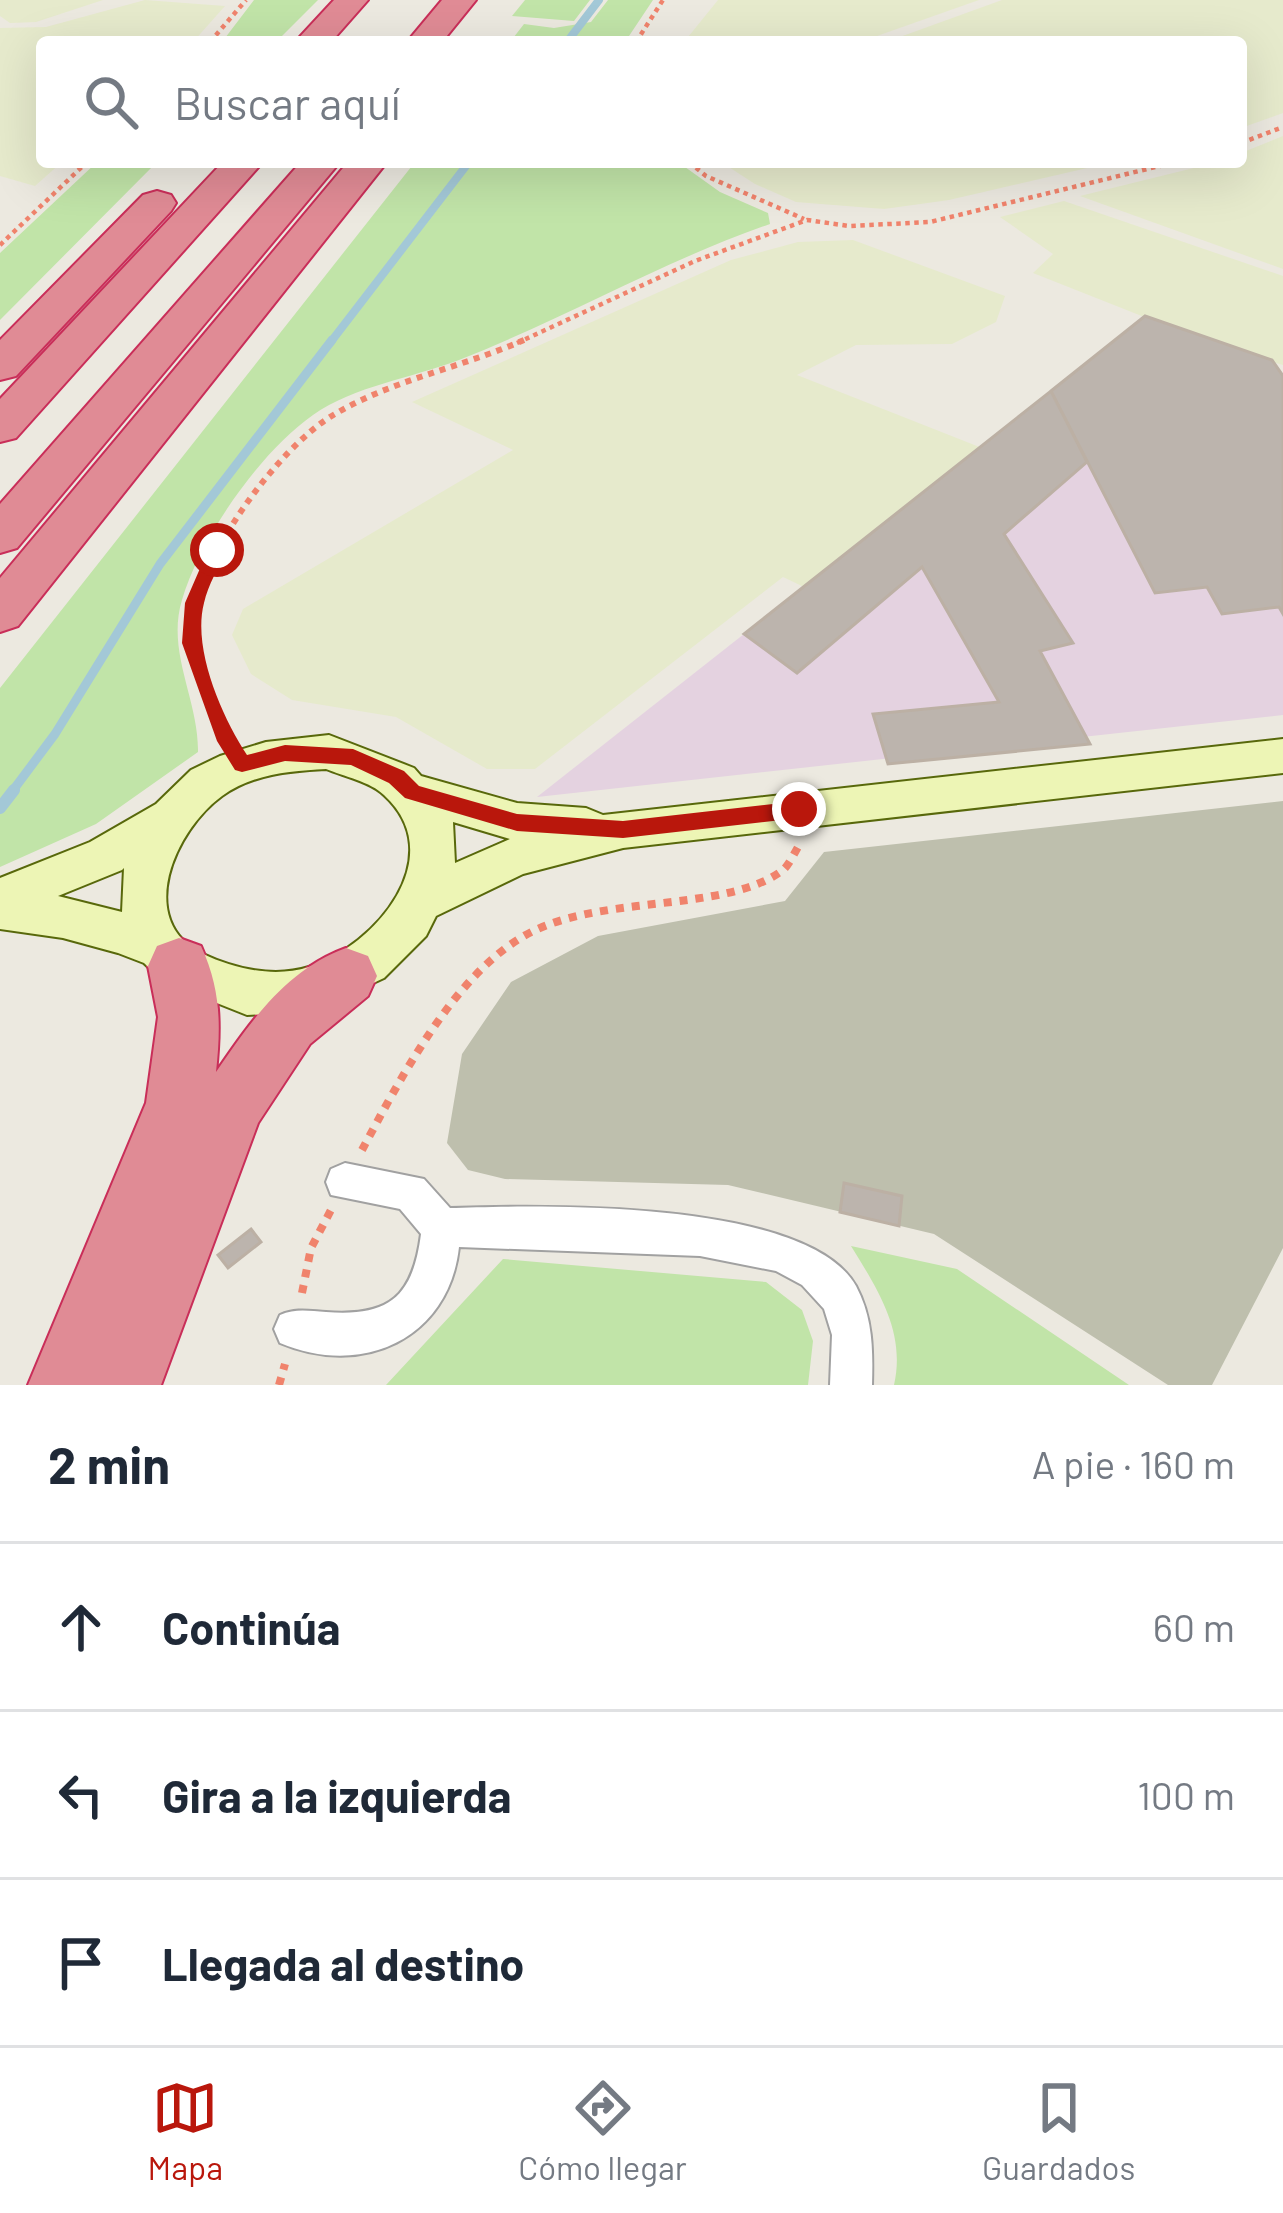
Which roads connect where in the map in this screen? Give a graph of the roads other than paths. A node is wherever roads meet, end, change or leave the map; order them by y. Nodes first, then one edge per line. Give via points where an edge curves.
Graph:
1 (366, 7) edge
2 (475, 7) edge
3 (321, 36) edge
4 (357, 36) edge
5 (433, 36) edge
6 (190, 168) edge
7 (238, 168) edge
8 (316, 168) edge
9 (363, 168) edge
10 (0, 367) edge
11 (0, 427) edge
12 (0, 536) edge
13 (0, 613) edge
14 (1283, 756) edge
15 (412, 793) junction
16 (170, 817) junction
17 (623, 829) junction
18 (0, 899) edge
19 (426, 899) junction
20 (0, 909) edge
21 (170, 958) junction
22 (346, 976) junction
23 (345, 1182) road end
24 (442, 1228) junction
25 (294, 1329) road end
26 (66, 1385) edge
27 (123, 1385) edge
28 (851, 1385) edge

1 - 3 highway
1 - 4 highway
2 - 5 highway
6 - 10 highway
7 - 11 highway
8 - 12 highway
9 - 13 highway
14 - 17 street
15 - 16 street via 376,765 329,752 285,753 207,783
15 - 17 street via 517,823
15 - 19 street via 430,824 435,860
16 - 18 street via 106,856
16 - 21 street via 148,857 142,896
17 - 19 street via 513,857
19 - 22 street via 392,946
20 - 21 street via 115,928
21 - 22 street via 220,988 263,994
21 - 26 highway via 190,1016 179,1103
22 - 27 highway via 287,1023 231,1106
23 - 24 street via 410,1192
24 - 25 street via 433,1280 403,1320 347,1338
24 - 28 street via 743,1239 793,1254 832,1287 848,1322

